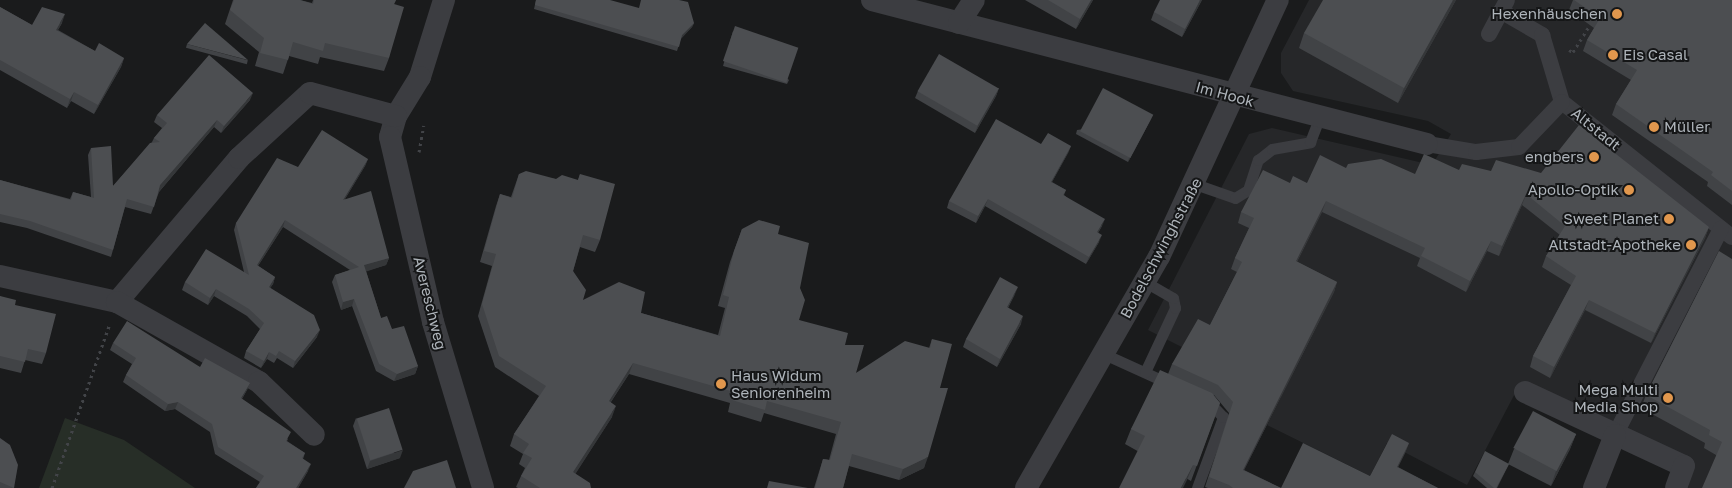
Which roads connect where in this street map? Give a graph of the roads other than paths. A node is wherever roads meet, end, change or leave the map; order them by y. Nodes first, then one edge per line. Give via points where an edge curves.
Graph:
1 (444, 0) edge
2 (872, 0) edge
3 (974, 0) edge
4 (1278, 0) edge
5 (1504, 5) edge
6 (959, 23) junction
7 (1489, 34) dead end
8 (1237, 97) junction
9 (1562, 102) junction
10 (396, 116) junction
11 (1319, 118) junction
12 (1427, 144) joint
13 (1195, 184) junction
14 (1727, 233) edge
15 (0, 276) edge
16 (1145, 282) junction
17 (117, 302) junction
18 (1104, 354) junction
19 (1145, 372) junction
20 (1525, 392) dead end
21 (1615, 435) junction
22 (314, 436) dead end
23 (483, 488) edge
24 (1026, 488) edge
25 (1197, 488) edge
26 (1594, 488) edge
27 (1676, 488) edge

1 - 10 street, Avereschweg via 420,77
2 - 6 street, Im Hook
3 - 6 street
4 - 8 street, Bodelschwinghstraße
5 - 7 street
5 - 9 street, Altstadt via 1542,35
6 - 8 street, Im Hook
8 - 11 street, Im Hook
8 - 13 street, Bodelschwinghstraße
9 - 12 street, Im Hook via 1519,147 1476,152
9 - 14 street, Altstadt
10 - 17 street via 310,93 239,158
10 - 23 street, Avereschweg via 390,137 433,322
11 - 12 street, Im Hook
11 - 13 lane via 1310,142 1272,149 1258,160 1248,190 1235,198
13 - 16 street, Bodelschwinghstraße
14 - 21 street, Altstadt
15 - 17 street
16 - 18 street, Bodelschwinghstraße
16 - 19 lane via 1173,298 1175,308
17 - 22 street via 259,382
18 - 19 lane
18 - 24 street, Bodelschwinghstraße
19 - 25 lane via 1211,402 1223,417
20 - 21 street
21 - 26 street
21 - 27 street via 1684,466

